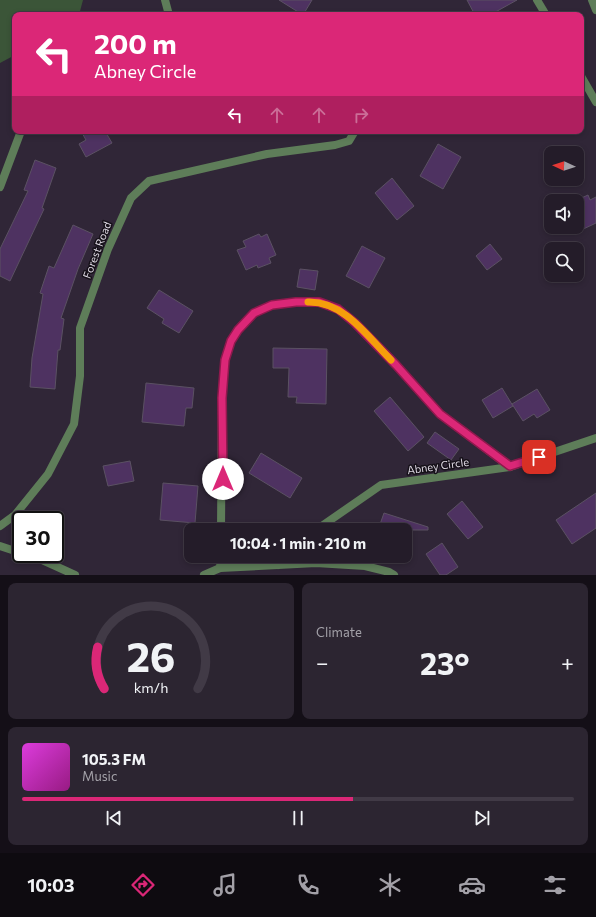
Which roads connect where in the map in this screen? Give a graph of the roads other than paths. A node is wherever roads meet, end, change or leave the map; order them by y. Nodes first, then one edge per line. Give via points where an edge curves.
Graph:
1 (165, 0) edge
2 (537, 0) edge
3 (592, 0) edge
4 (596, 10) edge
5 (168, 12) edge
6 (544, 12) edge
7 (584, 81) edge
8 (596, 102) edge
9 (21, 134) edge
10 (353, 134) edge
11 (0, 187) edge
12 (596, 438) edge
13 (510, 466) junction
14 (221, 523) edge
15 (326, 523) edge
16 (0, 526) edge
17 (0, 546) edge
18 (12, 550) edge
19 (49, 563) edge
20 (220, 563) edge
21 (278, 565) joint
22 (220, 568) junction
23 (75, 575) edge
24 (204, 575) edge
25 (394, 575) edge

1 - 5 street
2 - 6 street
3 - 4 street
7 - 8 street
9 - 11 street
10 - 16 street, Forest Road via 349,141 335,145 267,154 149,180 130,198 108,249 80,328 80,376 74,424 48,474 15,515
12 - 13 street, Abney Circle
13 - 14 street via 440,414 391,360 338,309 319,302 272,305 254,313 238,330 231,341 225,360 222,398
13 - 15 street, Abney Circle via 381,485
17 - 18 street
19 - 23 street
20 - 22 street
21 - 22 street
21 - 25 street via 316,563 365,566
22 - 24 street

